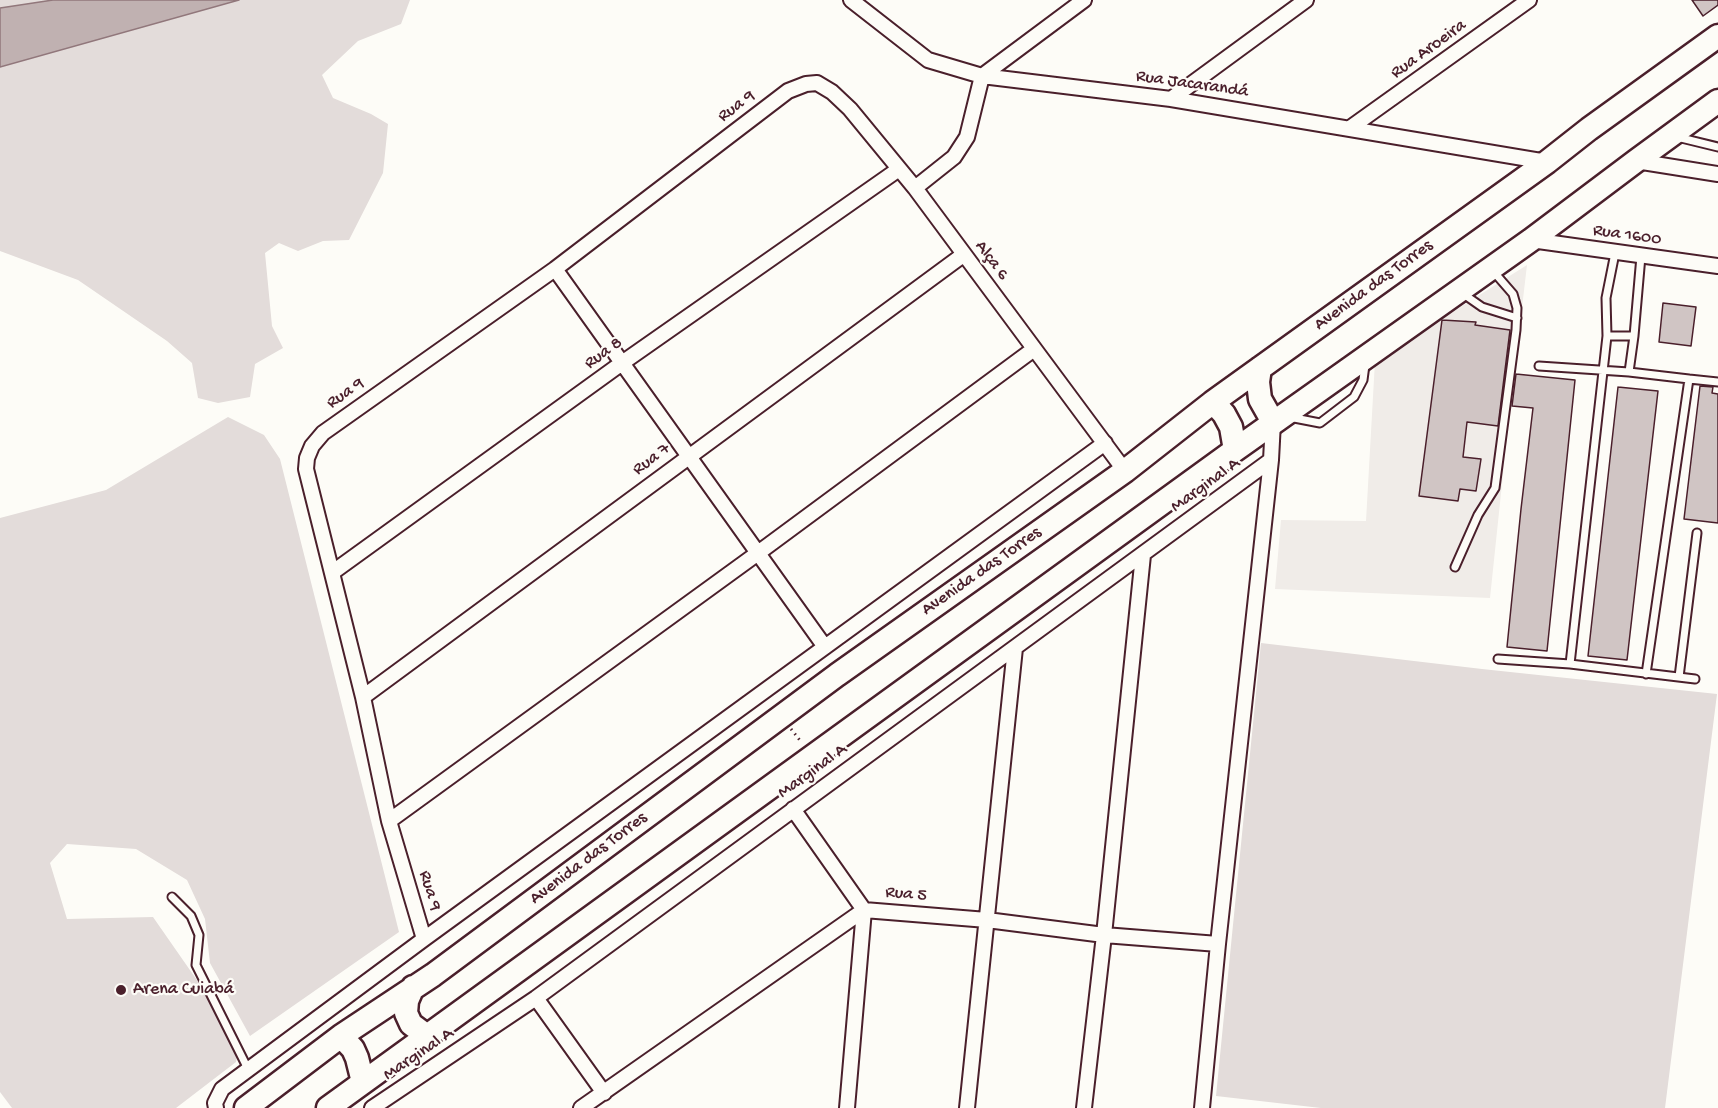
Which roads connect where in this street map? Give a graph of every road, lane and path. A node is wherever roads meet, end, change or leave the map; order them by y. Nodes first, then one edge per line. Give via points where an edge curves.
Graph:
1 (851, 0) edge
2 (1084, 0) edge
3 (1306, 0) edge
4 (1529, 0) edge
5 (1718, 36) edge
6 (982, 76) junction
7 (817, 83) joint
8 (1171, 99) junction
9 (1718, 101) edge
10 (1350, 128) junction
11 (1670, 136) junction
12 (1718, 147) edge
13 (1636, 161) junction
14 (1547, 162) junction
15 (899, 169) junction
16 (1718, 174) edge
17 (915, 188) junction
18 (1531, 240) junction
19 (1614, 253) junction
20 (963, 255) junction
21 (1641, 256) junction
22 (1718, 266) edge
23 (555, 269) junction
24 (1490, 269) junction
25 (1459, 291) junction
26 (1517, 318) junction
27 (1607, 336) junction
28 (1634, 336) junction
29 (1034, 349) junction
30 (622, 363) junction
31 (1539, 366) dead end
32 (1260, 368) junction
33 (1604, 371) junction
34 (1629, 372) junction
35 (1689, 379) junction
36 (1718, 382) edge
37 (1213, 402) junction
38 (1278, 419) junction
39 (1105, 443) junction
40 (1235, 450) junction
41 (688, 456) junction
42 (1271, 460) junction
43 (1125, 471) junction
44 (1697, 533) dead end
45 (758, 553) junction
46 (1143, 555) junction
47 (1455, 567) dead end
48 (333, 572) junction
49 (825, 647) junction
50 (1015, 648) junction
51 (1498, 659) dead end
52 (1570, 664) junction
53 (1646, 674) junction
54 (1679, 677) junction
55 (1695, 678) dead end
56 (363, 697) junction
57 (781, 716) junction
58 (812, 756) junction
59 (793, 809) junction
60 (389, 821) junction
61 (172, 897) dead end
62 (864, 910) junction
63 (987, 920) junction
64 (1104, 935) junction
65 (424, 939) junction
66 (1218, 944) junction
67 (412, 987) junction
68 (536, 998) junction
69 (341, 1036) junction
70 (427, 1036) junction
71 (248, 1070) junction
72 (363, 1082) junction
73 (604, 1093) junction
74 (216, 1108) edge
75 (246, 1108) edge
76 (328, 1108) edge
77 (372, 1108) edge
78 (581, 1108) edge
79 (847, 1108) edge
80 (967, 1108) edge
81 (1084, 1108) edge
82 (1202, 1108) edge

1 - 6 street, Rua Jacarandá via 928,60
2 - 6 street
3 - 8 street
4 - 10 street, Rua Aroeira
5 - 14 main road, Avenida das Torres
6 - 8 street, Rua Jacarandá
6 - 17 street via 967,137 954,157
7 - 15 street, Alça 6 via 846,104
7 - 23 street, Rua 9 via 788,91
8 - 10 street, Rua Jacarandá
9 - 11 main road
10 - 14 street, Rua Jacarandá
11 - 12 lane
11 - 13 main road
13 - 16 street
13 - 18 main road
14 - 32 main road, Avenida das Torres
15 - 17 street, Alça 6
15 - 30 street, Rua 8
17 - 20 street, Alça 6
18 - 19 street, Rua 1600
18 - 24 main road
19 - 21 street, Rua 1600
19 - 27 lane via 1606,298
20 - 29 street, Alça 6
20 - 41 street, Rua 7
21 - 22 street, Rua 1600
21 - 28 lane
23 - 30 street
23 - 48 street, Rua 9 via 323,433 312,446 306,469
24 - 25 main road
24 - 26 lane via 1513,294
25 - 26 lane via 1482,307
25 - 38 main road
26 - 47 lane via 1495,488
27 - 28 lane
27 - 33 lane
28 - 34 lane
29 - 39 street, Alça 6
29 - 45 street
30 - 41 street
30 - 48 street, Rua 8
31 - 33 lane
32 - 37 main road, Avenida das Torres
32 - 38 main road via 1260,399
33 - 34 lane
33 - 52 lane
34 - 35 lane
35 - 36 lane
35 - 53 lane
37 - 40 main road via 1231,427
37 - 43 main road, Avenida das Torres
38 - 40 main road
38 - 42 street
39 - 43 street, Alça 6
39 - 49 street
40 - 58 main road
41 - 45 street
41 - 56 street, Rua 7
42 - 46 street, Marginal A
42 - 66 street
43 - 57 main road, Avenida das Torres
44 - 54 lane
45 - 49 street
45 - 60 street
46 - 50 street, Marginal A
46 - 64 street
48 - 56 street, Rua 9
49 - 65 street
50 - 59 street, Marginal A
50 - 63 street
51 - 52 lane
52 - 53 lane
53 - 54 lane
54 - 55 lane
56 - 60 street, Rua 9
57 - 58 path
57 - 67 main road, Avenida das Torres
58 - 70 main road
59 - 62 street
59 - 68 street, Marginal A
60 - 65 street, Rua 9
61 - 71 lane via 191,916 199,935 196,965
62 - 63 street, Rua 5
62 - 73 street, Rua 5
62 - 79 street
63 - 64 street, Rua 5
63 - 80 street
64 - 66 street, Rua 5
64 - 81 street
65 - 71 street
66 - 82 street
67 - 69 main road, Avenida das Torres
67 - 70 main road via 406,1013 411,1024
68 - 73 street
68 - 77 street, Marginal A
69 - 72 main road via 353,1049
69 - 75 main road, Avenida das Torres
70 - 72 main road
71 - 74 street via 222,1089
72 - 76 main road
73 - 78 street, Rua 5

